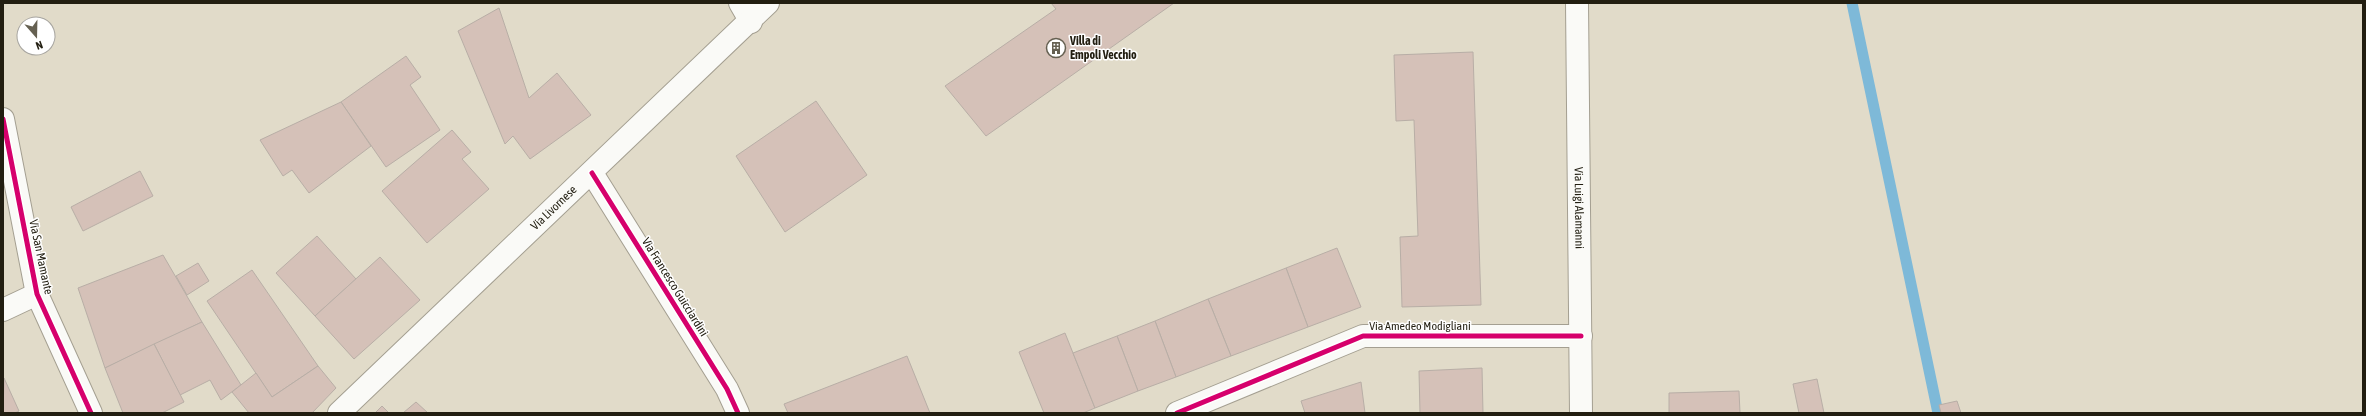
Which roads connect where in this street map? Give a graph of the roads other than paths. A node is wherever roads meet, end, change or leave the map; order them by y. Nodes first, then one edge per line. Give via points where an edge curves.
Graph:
1 (768, 3) edge
2 (1577, 3) edge
3 (745, 12) edge
4 (3, 119) edge
5 (592, 173) junction
6 (37, 294) junction
7 (3, 310) edge
8 (1582, 336) junction
9 (92, 413) edge
10 (339, 413) edge
11 (738, 413) edge
12 (1177, 413) edge
13 (1581, 413) edge

1 - 3 street, Via Livornese
2 - 8 street, Via Luigi Alamanni
3 - 5 street, Via Livornese
4 - 6 street, Via San Mamante
5 - 10 street, Via Livornese
5 - 11 street, Via Francesco Guicciardini via 727,389
6 - 7 street
6 - 9 street, Via San Mamante
8 - 12 street, Via Amedeo Modigliani via 1363,336
8 - 13 street, Via Luigi Alamanni

